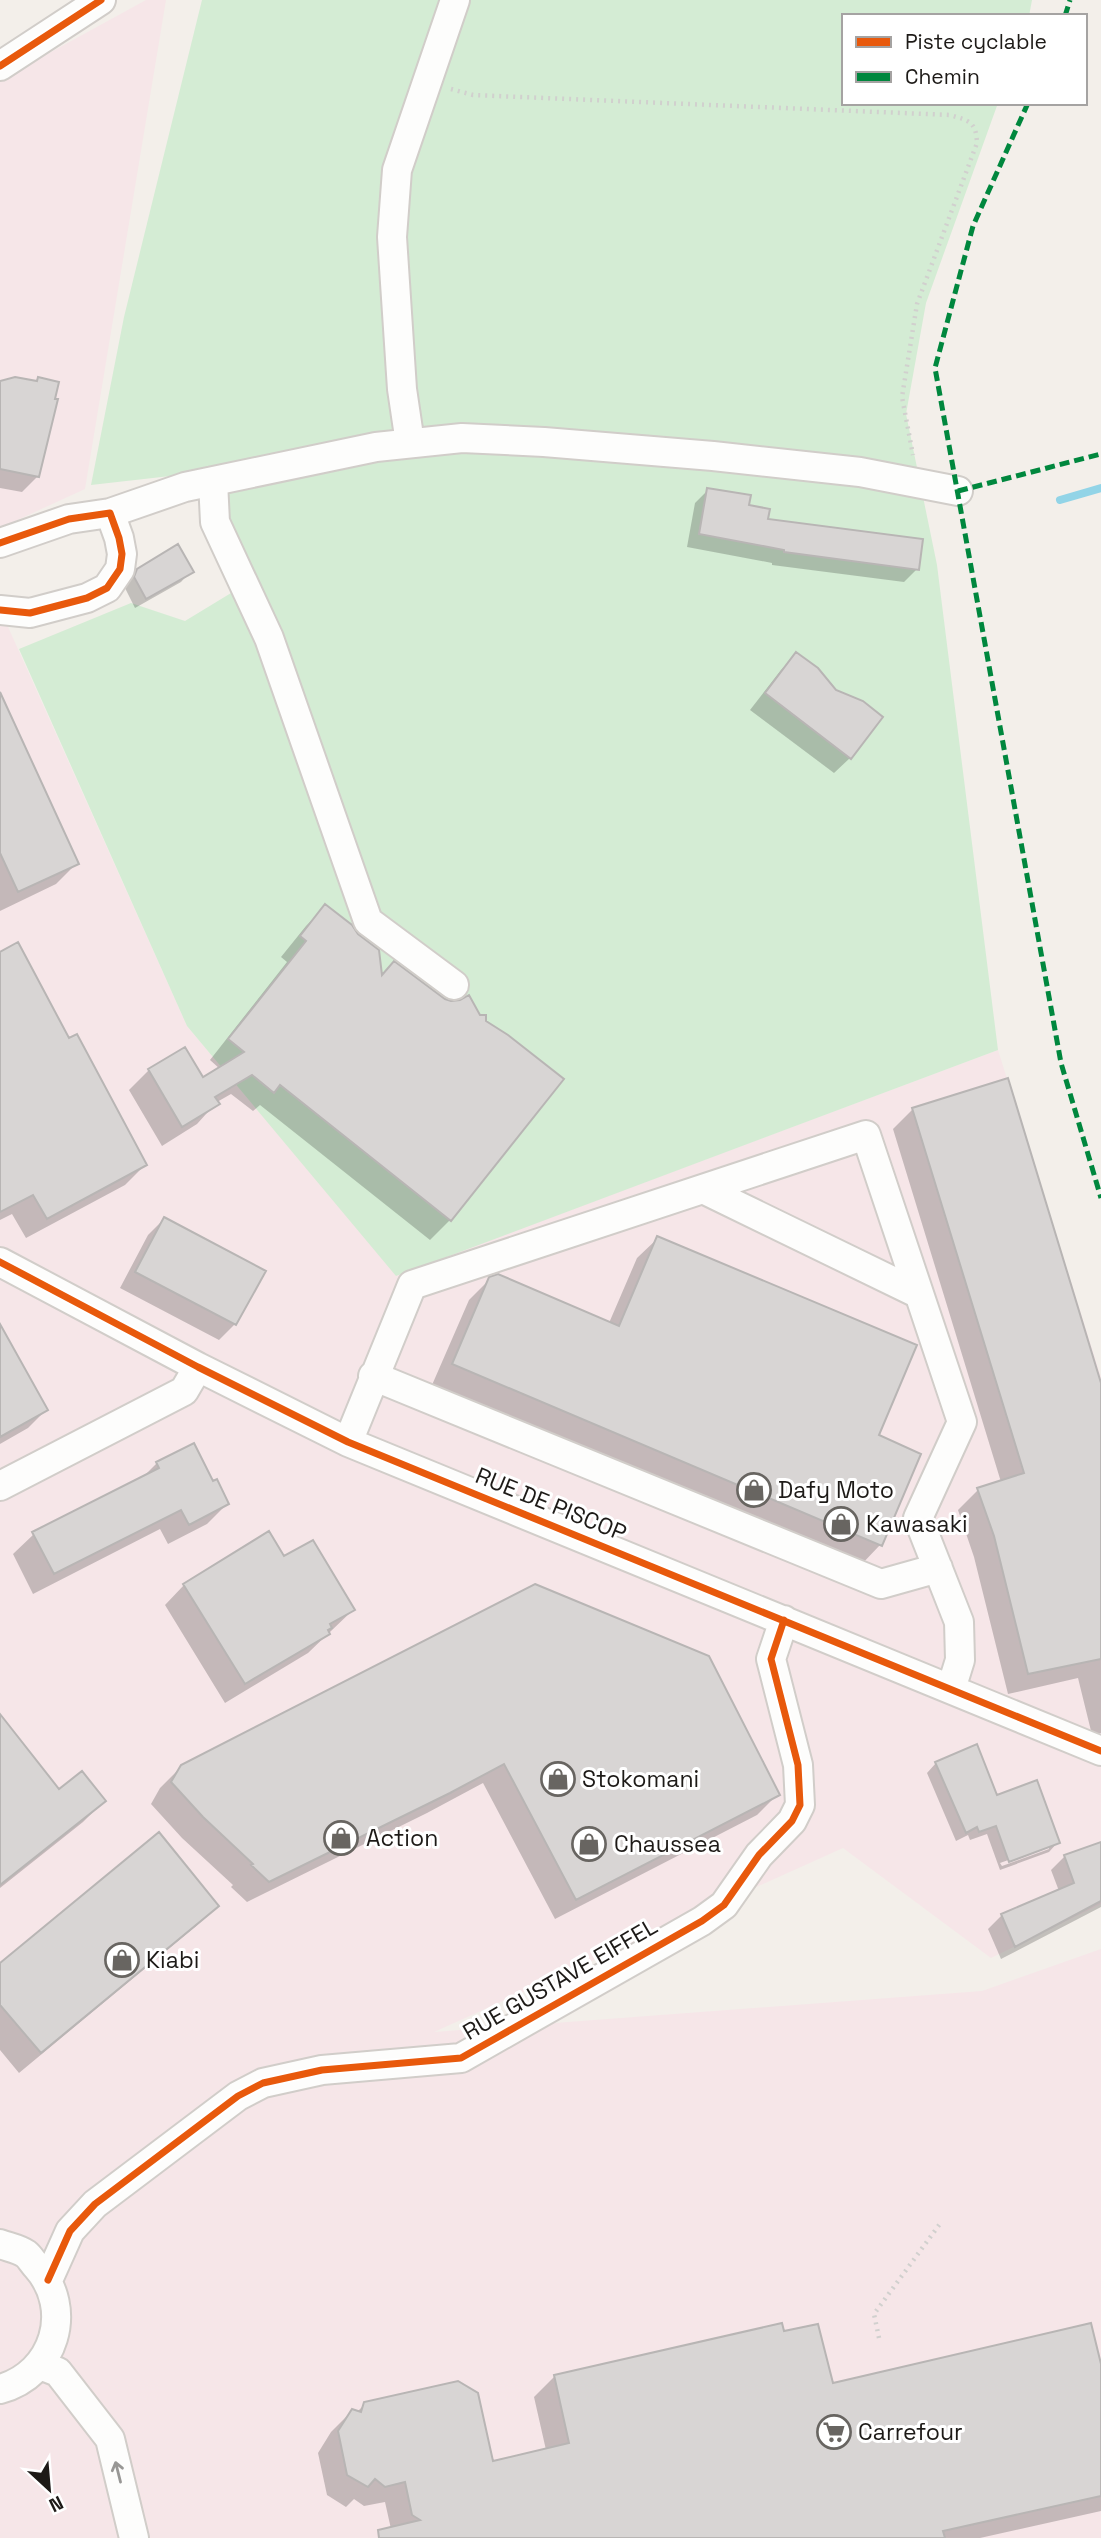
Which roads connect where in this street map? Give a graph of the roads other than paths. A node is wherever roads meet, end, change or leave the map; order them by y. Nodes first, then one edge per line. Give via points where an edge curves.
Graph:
1 (101, 0) edge
2 (456, 0) edge
3 (0, 66) edge
4 (411, 443) junction
5 (213, 481) junction
6 (958, 491) dead end
7 (110, 513) junction
8 (0, 543) edge
9 (0, 610) edge
10 (454, 985) dead end
11 (703, 1189) junction
12 (0, 1262) edge
13 (919, 1294) junction
14 (198, 1367) junction
15 (373, 1377) junction
16 (348, 1442) junction
17 (0, 1486) edge
18 (938, 1568) junction
19 (784, 1620) junction
20 (951, 1689) junction
21 (1101, 1751) edge
22 (0, 2244) edge
23 (48, 2280) junction
24 (40, 2365) junction
25 (0, 2389) edge
26 (134, 2538) edge

1 - 3 street
2 - 4 street via 397,170 392,237 402,389
4 - 5 street
4 - 6 street via 462,438 544,442 753,460 860,472
5 - 7 street
5 - 10 street via 215,522 269,638 368,921
7 - 8 street via 69,519
7 - 9 street via 122,554 120,569 107,588 30,613
11 - 13 street
11 - 13 street via 866,1135
11 - 15 street via 412,1285
12 - 14 street, RUE DE PISCOP
13 - 18 street via 962,1422 918,1518
14 - 16 street, RUE DE PISCOP
14 - 17 street via 184,1391
15 - 16 street
15 - 18 street via 881,1584
16 - 19 street, RUE DE PISCOP
18 - 20 street via 959,1622 960,1660
19 - 20 street, RUE DE PISCOP
19 - 23 street, RUE GUSTAVE EIFFEL via 771,1659 799,1765 800,1805 724,1905 461,2058 322,2070 263,2083 248,2091 95,2204 70,2231
20 - 21 street, RUE DE PISCOP
22 - 23 street via 25,2254
23 - 24 street via 57,2305 53,2342
24 - 25 street via 13,2386
26 -> 24 street via 110,2439 58,2372

